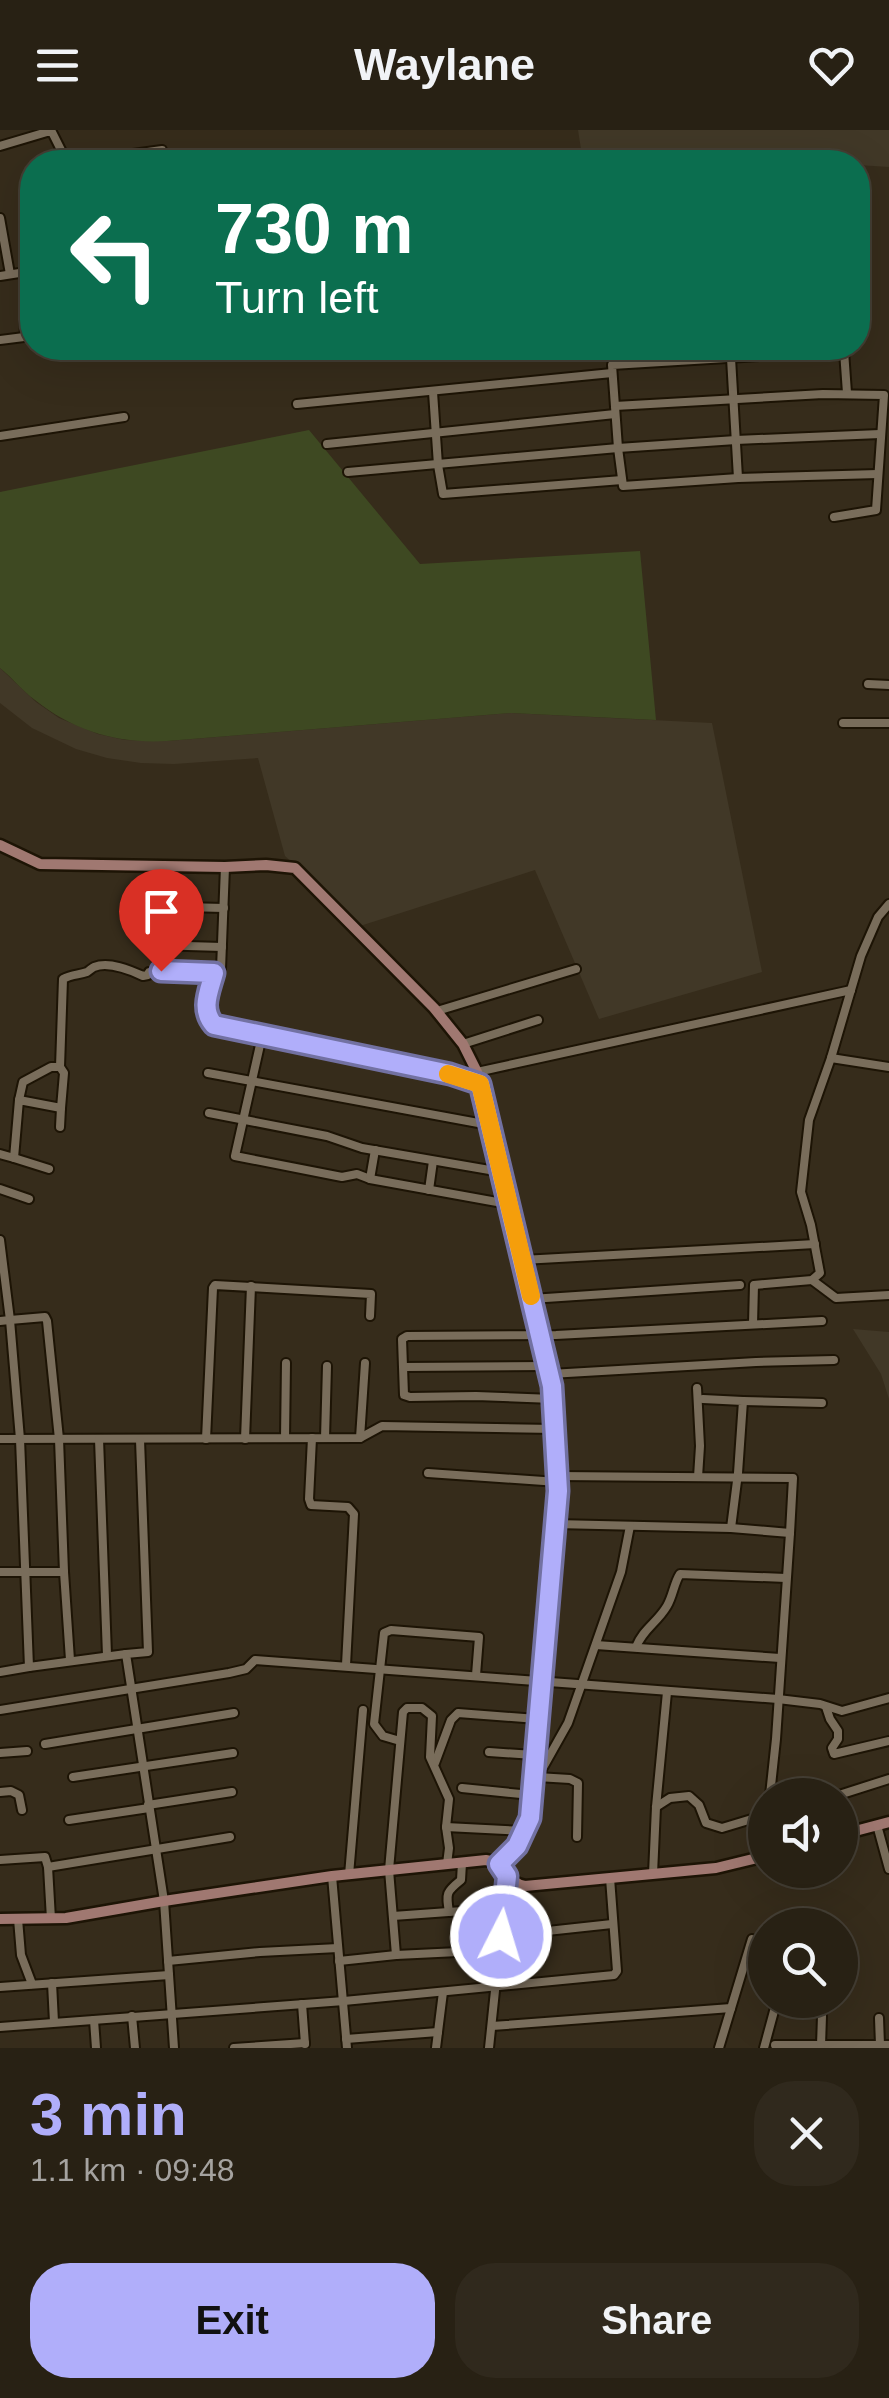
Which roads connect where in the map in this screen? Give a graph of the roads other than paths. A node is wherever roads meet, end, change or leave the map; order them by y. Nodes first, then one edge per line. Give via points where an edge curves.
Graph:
1 (0, 146) edge
2 (61, 150) edge
3 (0, 218) edge
4 (5, 275) edge
5 (701, 360) edge
6 (731, 360) edge
7 (845, 360) edge
8 (612, 374) junction
9 (432, 392) junction
10 (847, 393) junction
11 (734, 398) junction
12 (297, 404) dead end
13 (615, 410) junction
14 (124, 417) dead end
15 (435, 433) junction
16 (880, 434) junction
17 (0, 436) edge
18 (736, 440) junction
19 (326, 444) dead end
20 (618, 448) junction
21 (884, 458) edge
22 (438, 465) junction
23 (348, 472) dead end
24 (878, 474) junction
25 (738, 478) junction
26 (622, 480) junction
27 (834, 517) dead end
28 (868, 684) dead end
29 (889, 685) edge
30 (844, 723) dead end
31 (889, 724) edge
32 (0, 845) edge
33 (225, 867) junction
34 (184, 907) dead end
35 (224, 908) junction
36 (887, 909) edge
37 (153, 945) dead end
38 (222, 947) junction
39 (576, 969) dead end
40 (214, 973) junction
41 (851, 990) junction
42 (437, 1011) junction
43 (538, 1020) dead end
44 (262, 1036) junction
45 (463, 1044) junction
46 (831, 1058) junction
47 (889, 1067) edge
48 (60, 1068) junction
49 (208, 1073) dead end
50 (478, 1078) junction
51 (250, 1081) junction
52 (20, 1100) junction
53 (61, 1108) junction
54 (209, 1113) dead end
55 (243, 1120) junction
56 (489, 1125) junction
57 (60, 1127) dead end
58 (375, 1150) junction
59 (0, 1154) edge
60 (14, 1158) junction
61 (433, 1161) junction
62 (49, 1169) dead end
63 (500, 1172) junction
64 (370, 1179) junction
65 (0, 1189) edge
66 (428, 1190) junction
67 (29, 1199) dead end
68 (508, 1204) junction
69 (0, 1240) edge
70 (815, 1244) junction
71 (522, 1260) junction
72 (812, 1280) junction
73 (740, 1285) dead end
74 (252, 1286) junction
75 (889, 1295) edge
76 (532, 1299) junction
77 (370, 1316) dead end
78 (5, 1320) edge
79 (822, 1321) dead end
80 (753, 1324) junction
81 (540, 1334) junction
82 (834, 1360) dead end
83 (286, 1363) dead end
84 (365, 1363) dead end
85 (327, 1366) dead end
86 (404, 1367) junction
87 (549, 1370) junction
88 (697, 1388) dead end
89 (553, 1398) junction
90 (703, 1399) dead end
91 (743, 1401) junction
92 (822, 1403) dead end
93 (555, 1430) junction
94 (0, 1438) edge
95 (284, 1438) junction
96 (312, 1438) junction
97 (325, 1438) junction
98 (360, 1438) junction
99 (20, 1439) junction
100 (59, 1439) junction
101 (99, 1439) junction
102 (206, 1439) junction
103 (246, 1439) junction
104 (140, 1440) junction
105 (428, 1473) dead end
106 (698, 1477) junction
107 (738, 1477) junction
108 (557, 1479) junction
109 (555, 1524) junction
110 (630, 1526) junction
111 (730, 1528) junction
112 (790, 1533) junction
113 (0, 1572) edge
114 (25, 1572) junction
115 (64, 1572) junction
116 (786, 1578) junction
117 (596, 1644) junction
118 (636, 1647) junction
119 (126, 1654) junction
120 (107, 1655) junction
121 (780, 1658) junction
122 (70, 1660) junction
123 (346, 1665) junction
124 (29, 1667) junction
125 (378, 1668) junction
126 (0, 1672) edge
127 (476, 1675) junction
128 (540, 1680) junction
129 (582, 1684) junction
130 (130, 1689) junction
131 (667, 1692) junction
132 (889, 1698) edge
133 (778, 1699) junction
134 (826, 1706) junction
135 (0, 1710) edge
136 (363, 1710) dead end
137 (234, 1712) dead end
138 (537, 1719) junction
139 (136, 1728) junction
140 (400, 1741) junction
141 (889, 1741) edge
142 (45, 1744) dead end
143 (27, 1751) dead end
144 (489, 1752) dead end
145 (0, 1753) edge
146 (232, 1753) dead end
147 (534, 1756) junction
148 (142, 1767) junction
149 (434, 1767) junction
150 (73, 1777) dead end
151 (771, 1778) edge
152 (889, 1779) edge
153 (533, 1787) junction
154 (462, 1788) dead end
155 (858, 1789) edge
156 (0, 1792) edge
157 (232, 1792) dead end
158 (149, 1806) junction
159 (656, 1808) junction
160 (22, 1810) dead end
161 (69, 1820) dead end
162 (748, 1821) edge
163 (883, 1823) edge
164 (446, 1826) junction
165 (858, 1830) edge
166 (525, 1831) junction
167 (230, 1837) dead end
168 (577, 1837) dead end
169 (156, 1850) junction
170 (0, 1860) edge
171 (748, 1860) edge
172 (462, 1863) junction
173 (447, 1864) junction
174 (499, 1864) junction
175 (48, 1867) junction
176 (889, 1868) edge
177 (388, 1870) junction
178 (349, 1874) junction
179 (653, 1874) junction
180 (332, 1876) junction
181 (507, 1876) junction
182 (610, 1878) junction
183 (164, 1901) junction
184 (504, 1908) junction
185 (449, 1912) junction
186 (393, 1916) junction
187 (0, 1919) edge
188 (18, 1919) junction
189 (52, 1920) junction
190 (612, 1924) junction
191 (501, 1936) junction
192 (338, 1948) junction
193 (500, 1950) junction
194 (748, 1952) edge
195 (396, 1955) junction
196 (168, 1960) junction
197 (339, 1962) junction
198 (169, 1974) junction
199 (52, 1982) junction
200 (32, 1984) junction
201 (0, 1987) edge
202 (496, 1987) junction
203 (443, 1992) junction
204 (344, 2001) junction
205 (302, 2004) junction
206 (731, 2008) junction
207 (172, 2012) junction
208 (132, 2016) junction
209 (772, 2018) edge
210 (822, 2018) edge
211 (879, 2018) dead end
212 (94, 2020) junction
213 (54, 2022) junction
214 (492, 2026) junction
215 (0, 2028) edge
216 (438, 2032) junction
217 (388, 2036) junction
218 (347, 2044) edge
219 (305, 2045) edge
220 (775, 2045) dead end
221 (822, 2045) junction
222 (885, 2045) edge
223 (852, 2047) edge
224 (96, 2048) edge
225 (134, 2048) edge
226 (174, 2048) edge
227 (234, 2048) edge
228 (388, 2048) edge
229 (436, 2048) edge
230 (489, 2048) edge
231 (719, 2048) edge
232 (764, 2048) edge

1 - 2 street via 52,132
3 - 4 street
5 - 8 street via 612,366
6 - 11 street
7 - 10 street
8 - 9 street
8 - 13 street
9 - 12 street
9 - 15 street
10 - 11 street
10 - 16 street via 884,394
11 - 13 street
11 - 18 street
13 - 15 street
13 - 20 street
14 - 17 street
15 - 19 street
15 - 22 street
16 - 18 street
16 - 21 street
18 - 20 street
18 - 25 street
20 - 22 street
20 - 26 street
21 - 24 street
22 - 23 street
22 - 26 street via 443,494
24 - 25 street
24 - 27 street via 876,510
25 - 26 street via 623,486
28 - 29 street
30 - 31 street
32 - 33 street via 40,864
33 - 35 street
33 - 42 street via 295,868
34 - 35 street
35 - 38 street
36 - 41 street
37 - 38 street
38 - 40 street via 221,969
39 - 42 street
40 - 44 street via 207,1016 214,1025
40 - 48 street via 143,976 101,965 69,975
41 - 46 street
41 - 50 street
42 - 45 street
43 - 45 street
44 - 50 street
44 - 51 street
45 - 50 street
46 - 47 street
46 - 70 street via 808,1120 801,1192
48 - 52 street via 23,1082
48 - 53 street
49 - 51 street
50 - 56 street
51 - 55 street
51 - 56 street
52 - 53 street
52 - 60 street
53 - 57 street
54 - 55 street
55 - 58 street
55 - 64 street via 235,1156
56 - 63 street
58 - 61 street
58 - 64 street
59 - 60 street
60 - 62 street
61 - 63 street
61 - 66 street
63 - 68 street
64 - 66 street
65 - 67 street
66 - 68 street
68 - 71 street
69 - 78 street
70 - 71 street
70 - 72 street via 820,1273
71 - 76 street
72 - 75 street via 836,1298
72 - 80 street via 754,1285
73 - 76 street
74 - 77 street via 371,1294
74 - 102 street via 213,1288
74 - 103 street
76 - 81 street
78 - 99 street
78 - 100 street via 47,1321
79 - 80 street
80 - 81 street
81 - 86 street via 407,1336
81 - 87 street
82 - 87 street
83 - 95 street
84 - 98 street
85 - 97 street
86 - 87 street
86 - 89 street via 404,1396
87 - 89 street
88 - 106 street
89 - 93 street
90 - 91 street
91 - 92 street
91 - 107 street
93 - 98 street via 382,1426
93 - 108 street
94 - 99 street
95 - 96 street
95 - 103 street
96 - 97 street
96 - 123 street via 311,1506 348,1507 354,1514
97 - 98 street
99 - 100 street
99 - 114 street
100 - 101 street
100 - 115 street
101 - 104 street
101 - 120 street
102 - 103 street
102 - 104 street
104 - 119 street via 148,1652
105 - 108 street
106 - 107 street
106 - 108 street
107 - 111 street
107 - 112 street via 793,1478
108 - 109 street
109 - 110 street
109 - 128 street
110 - 111 street
110 - 117 street
111 - 112 street
112 - 116 street
113 - 114 street
114 - 115 street
114 - 124 street
115 - 122 street
116 - 118 street via 678,1575 668,1605
116 - 121 street
117 - 118 street
117 - 129 street
118 - 121 street
119 - 120 street
119 - 130 street
120 - 122 street
121 - 133 street
122 - 124 street
123 - 125 street
123 - 130 street via 253,1660 240,1671
124 - 126 street
125 - 127 street
125 - 127 street via 387,1630 426,1632 480,1637
125 - 140 street via 375,1727
127 - 128 street
128 - 129 street
128 - 138 street
129 - 131 street
129 - 153 street
130 - 135 street
130 - 139 street
131 - 133 street
131 - 159 street
132 - 134 street via 842,1712
133 - 134 street
133 - 151 street
134 - 141 street via 838,1731 834,1754
136 - 178 street
137 - 139 street
138 - 147 street
138 - 149 street via 458,1713
139 - 142 street
139 - 148 street
140 - 149 street via 404,1709 430,1712
140 - 177 street
143 - 145 street
144 - 147 street
146 - 148 street
147 - 153 street
148 - 150 street
148 - 158 street
149 - 164 street via 449,1799
152 - 155 street
153 - 154 street
153 - 166 street
153 - 168 street via 578,1783
156 - 160 street via 19,1795
157 - 158 street
158 - 161 street
158 - 169 street
159 - 162 street via 689,1796 714,1827
159 - 179 street
163 - 165 street
163 - 176 street
164 - 166 street
164 - 173 street
166 - 174 street
167 - 169 street
169 - 175 street
169 - 183 street
170 - 175 street via 45,1858
171 - 179 street
172 - 173 street
172 - 174 street
172 - 185 street via 460,1880 447,1893
173 - 177 street
174 - 181 street
175 - 189 street
177 - 178 street
177 - 186 street
178 - 180 street
179 - 182 street
180 - 183 street
180 - 192 street
181 - 182 street via 525,1886
181 - 184 street
182 - 190 street
183 - 189 street
183 - 196 street
184 - 185 street
184 - 191 street
185 - 186 street
186 - 195 street
187 - 188 street
188 - 189 street
188 - 200 street
190 - 191 street
190 - 202 street via 614,1974
191 - 193 street
192 - 196 street
192 - 197 street
193 - 195 street
193 - 202 street
194 - 206 street
195 - 197 street
196 - 198 street
197 - 204 street
198 - 199 street
198 - 207 street
199 - 200 street
199 - 213 street
200 - 201 street
202 - 203 street
202 - 214 street
203 - 204 street
203 - 216 street
204 - 205 street
204 - 218 street
205 - 207 street
205 - 219 street
206 - 214 street
206 - 231 street
207 - 208 street
207 - 226 street
208 - 212 street
208 - 225 street
209 - 232 street
210 - 221 street
211 - 222 street
212 - 213 street
212 - 224 street
213 - 215 street
214 - 230 street
216 - 217 street
216 - 229 street
217 - 218 street
217 - 228 street
219 - 227 street
220 - 221 street
221 - 223 street
222 - 223 street

